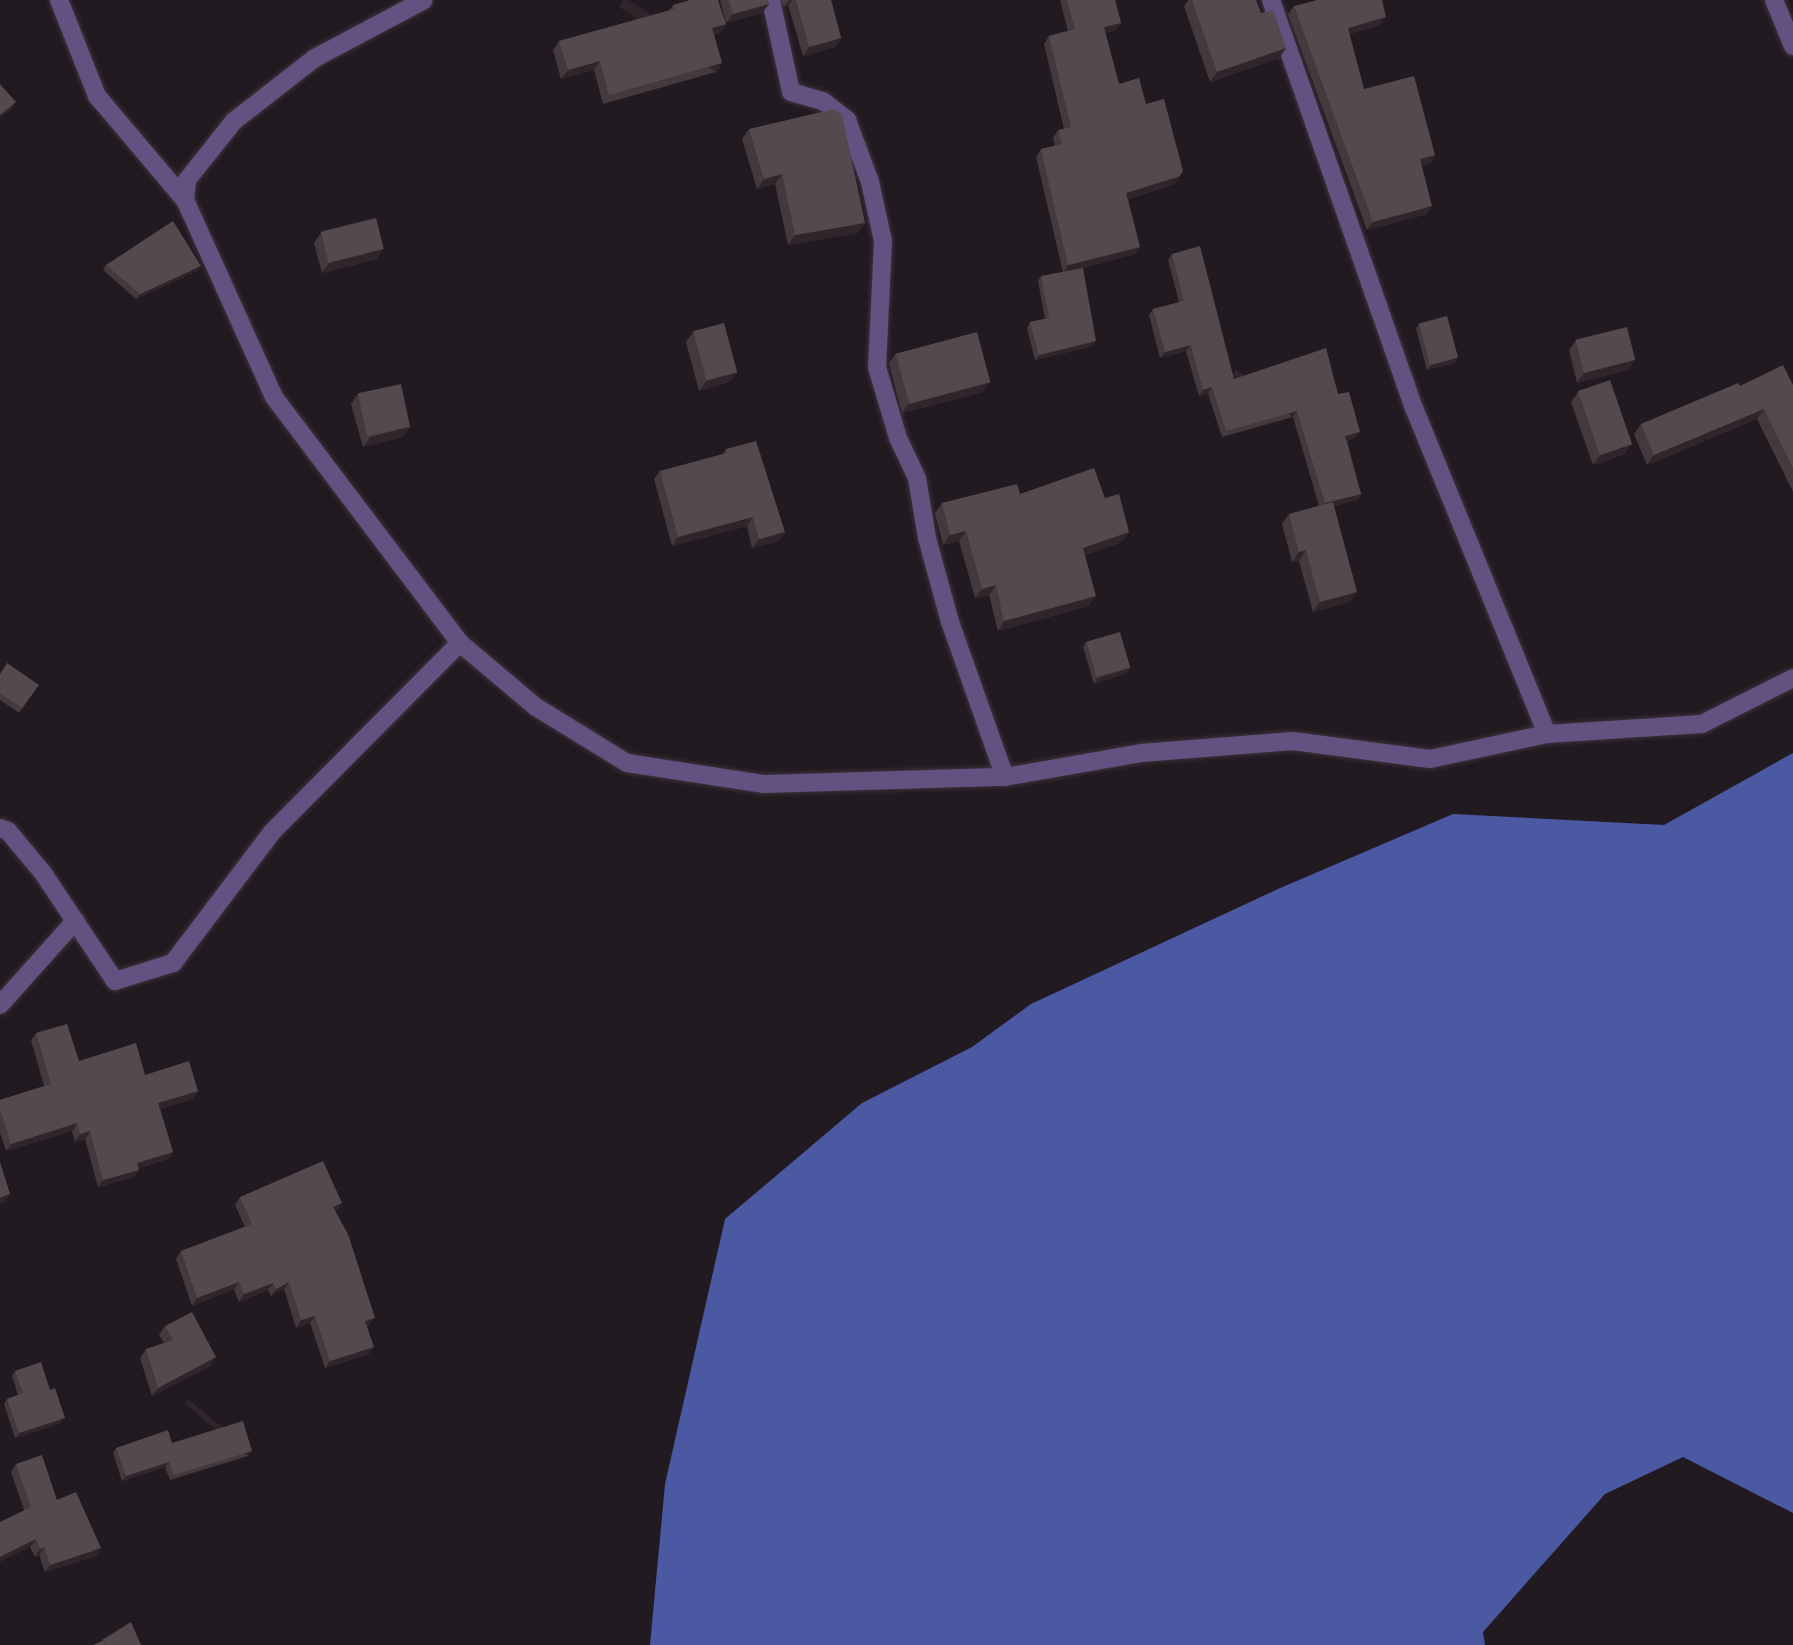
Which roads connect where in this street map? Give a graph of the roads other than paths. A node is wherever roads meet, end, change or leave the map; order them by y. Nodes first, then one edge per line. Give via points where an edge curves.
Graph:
1 (59, 0) edge
2 (424, 0) edge
3 (771, 0) edge
4 (1270, 0) edge
5 (1774, 0) edge
6 (1793, 46) edge
7 (185, 200) junction
8 (460, 643) junction
9 (1793, 678) edge
10 (1547, 734) junction
11 (1005, 777) junction
12 (0, 828) edge
13 (75, 921) junction
14 (0, 1005) edge

1 - 7 street via 97,96
2 - 7 street via 315,58 234,121 187,180
3 - 11 street via 791,92 823,101 847,120 870,182 883,241 877,366 898,438 917,478 950,622
4 - 10 street via 1415,408
5 - 6 street
7 - 8 street via 274,397
8 - 11 street via 536,707 627,763 764,784
8 - 13 street via 272,832 173,963 115,981
9 - 10 street via 1702,724
10 - 11 street via 1430,759 1293,741 1141,753
12 - 13 street via 8,831 43,873
13 - 14 street

